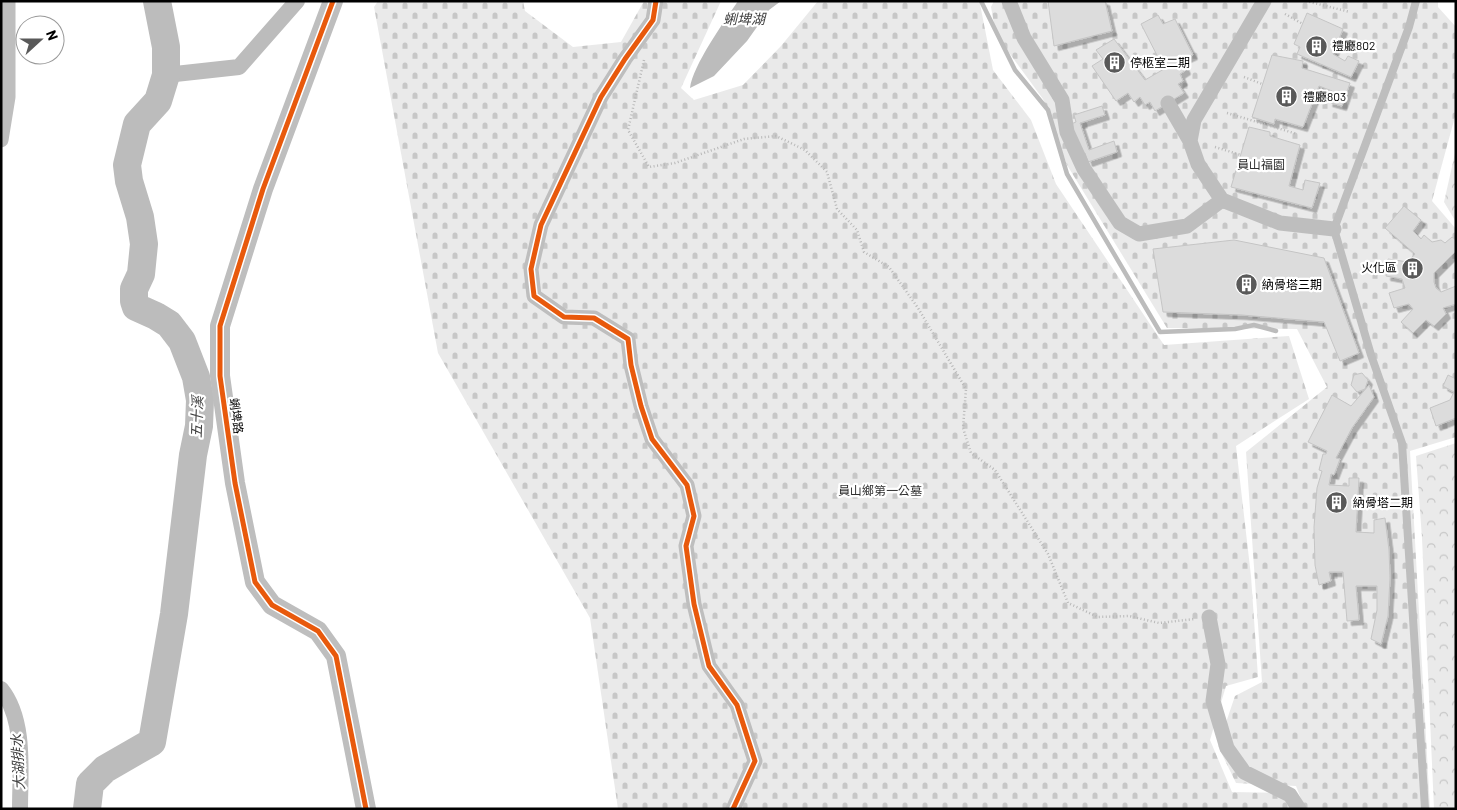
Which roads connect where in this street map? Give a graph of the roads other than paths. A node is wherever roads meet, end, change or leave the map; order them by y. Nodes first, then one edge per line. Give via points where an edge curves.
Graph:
1 (8, 1) edge
2 (333, 1) edge
3 (656, 1) edge
4 (1009, 1) edge
5 (1264, 1) edge
6 (1416, 1) edge
7 (1168, 103) dead end
8 (1, 140) edge
9 (1190, 141) junction
10 (1222, 200) junction
11 (1334, 229) junction
12 (1209, 617) road end
13 (366, 809) edge
14 (732, 809) edge
15 (1299, 809) edge
16 (1425, 809) edge

1 - 8 street via 8,97
2 - 13 street, 蜊埤路 via 263,190 220,326 220,376 235,483 255,582 272,604 318,631 336,656
3 - 14 street via 653,20 601,97 541,225 531,269 534,296 564,317 594,318 628,339 631,365 652,439 687,485 694,516 686,546 694,604 709,666 737,705 755,761
4 - 10 street via 1024,38 1062,100 1067,132 1084,169 1120,223 1139,234 1187,226
5 - 9 street via 1194,120
6 - 11 lane
7 - 9 street
9 - 10 street via 1198,164
10 - 11 street via 1280,223
11 - 16 lane via 1371,355 1402,443
12 - 15 street via 1218,664 1214,701 1227,748 1244,772 1290,794

